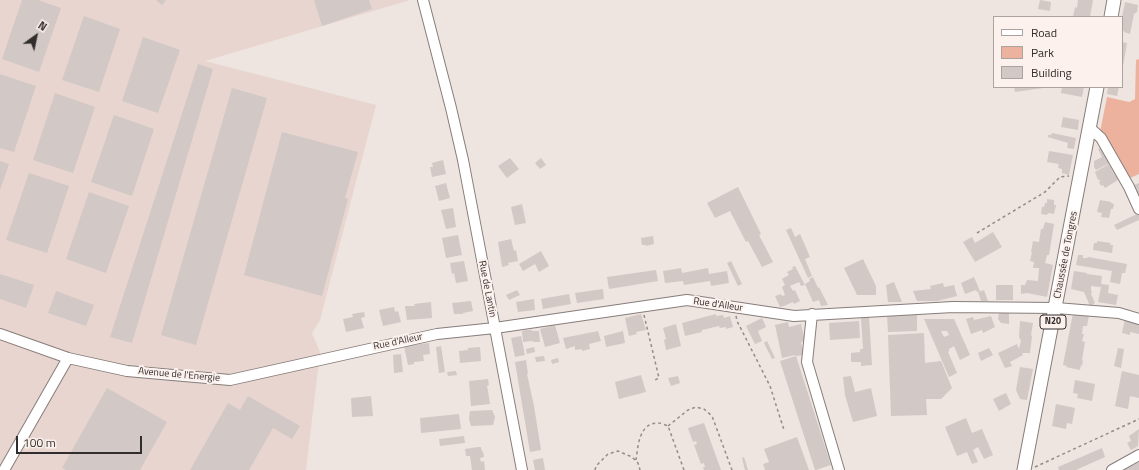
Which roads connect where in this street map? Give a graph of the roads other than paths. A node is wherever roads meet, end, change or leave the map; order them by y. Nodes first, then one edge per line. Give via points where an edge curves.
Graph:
1 (423, 0) edge
2 (1114, 0) edge
3 (1110, 16) edge
4 (1097, 88) edge
5 (1090, 128) junction
6 (1139, 209) edge
7 (1056, 308) junction
8 (812, 314) junction
9 (1139, 319) edge
10 (494, 328) junction
11 (0, 334) edge
12 (360, 350) joint
13 (68, 358) junction
14 (1139, 456) edge
15 (1115, 469) edge
16 (4, 470) edge
17 (522, 470) edge
18 (839, 470) edge
19 (1024, 470) edge

1 - 10 street, Rue de Lantin via 463,160
2 - 3 main road
4 - 5 main road, Chaussée de Tongres / N20
5 - 6 street via 1100,138
5 - 7 main road, Chaussée de Tongres / N20
7 - 8 street, Rue d'Alleur via 953,308
7 - 9 street, Rue d'Alleur via 1119,313
7 - 19 main road, Chaussée de Tongres / N20
8 - 10 street, Rue d'Alleur via 794,316 687,300
8 - 18 street via 807,362
10 - 12 street, Rue d'Alleur via 436,334
10 - 17 street, Rue de Lantin
11 - 13 street, Avenue de l'Energie
12 - 13 street, Avenue de l'Energie via 230,380 127,371
13 - 16 street
14 - 15 street

